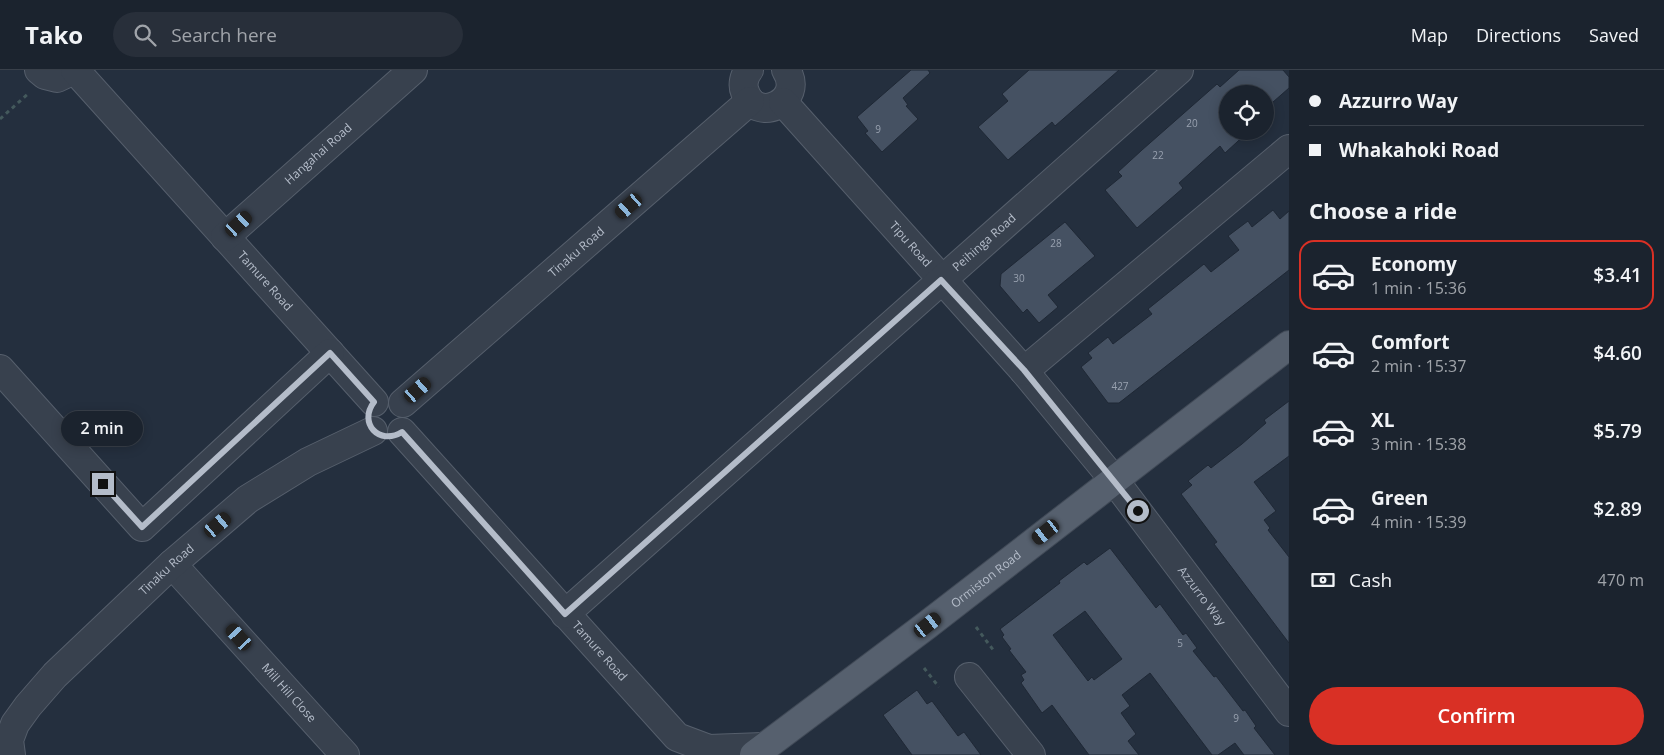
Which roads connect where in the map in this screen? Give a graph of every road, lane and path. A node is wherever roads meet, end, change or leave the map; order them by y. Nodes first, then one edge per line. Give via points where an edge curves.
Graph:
1 (75, 70) edge
2 (413, 70) edge
3 (749, 70) edge
4 (786, 70) edge
5 (1179, 70) edge
6 (42, 72) edge
7 (750, 101) junction
8 (782, 102) junction
9 (0, 119) edge
10 (1289, 150) edge
11 (225, 237) junction
12 (941, 280) junction
13 (1289, 345) edge
14 (330, 353) junction
15 (0, 370) edge
16 (1024, 370) junction
17 (374, 402) junction
18 (403, 403) junction
19 (373, 431) junction
20 (402, 432) junction
21 (1114, 480) junction
22 (172, 564) junction
23 (565, 614) junction
24 (976, 627) dead end
25 (994, 651) dead end
26 (924, 668) dead end
27 (969, 677) dead end
28 (939, 687) dead end
29 (1289, 712) edge
30 (678, 746) edge
31 (759, 751) edge
32 (11, 755) edge
33 (345, 755) edge
34 (1031, 755) edge

1 - 6 street via 57,78
1 - 11 street, Tamure Road
2 - 11 street, Hangahai Road
3 - 7 street via 744,88
4 - 8 street via 791,82
5 - 12 street, Peihinga Road
6 - 9 path via 38,84
7 - 8 street via 769,108
7 - 18 street, Tinaku Road
8 - 12 street, Tipu Road
10 - 16 street
11 - 14 street, Tamure Road
12 - 16 street, Tipu Road
12 - 23 street, Peihinga Road
13 - 21 main road, Ormiston Road
14 - 15 street via 142,527
14 - 17 street, Tamure Road
16 - 21 street, Tipu Road
17 - 18 street via 386,396
17 - 19 street via 368,413
18 - 20 street via 408,421
19 - 20 street via 384,437
19 - 22 street, Tinaku Road via 308,462 248,499
20 - 23 street, Tamure Road
21 - 29 street, Azzurro Way
21 - 31 main road, Ormiston Road
22 - 32 street, Tinaku Road via 55,675 28,706 8,740
22 - 33 street, Mill Hill Close
23 - 30 street, Tamure Road
24 - 25 path
26 - 28 path
27 - 34 street
30 - 31 street, Tamure Road

